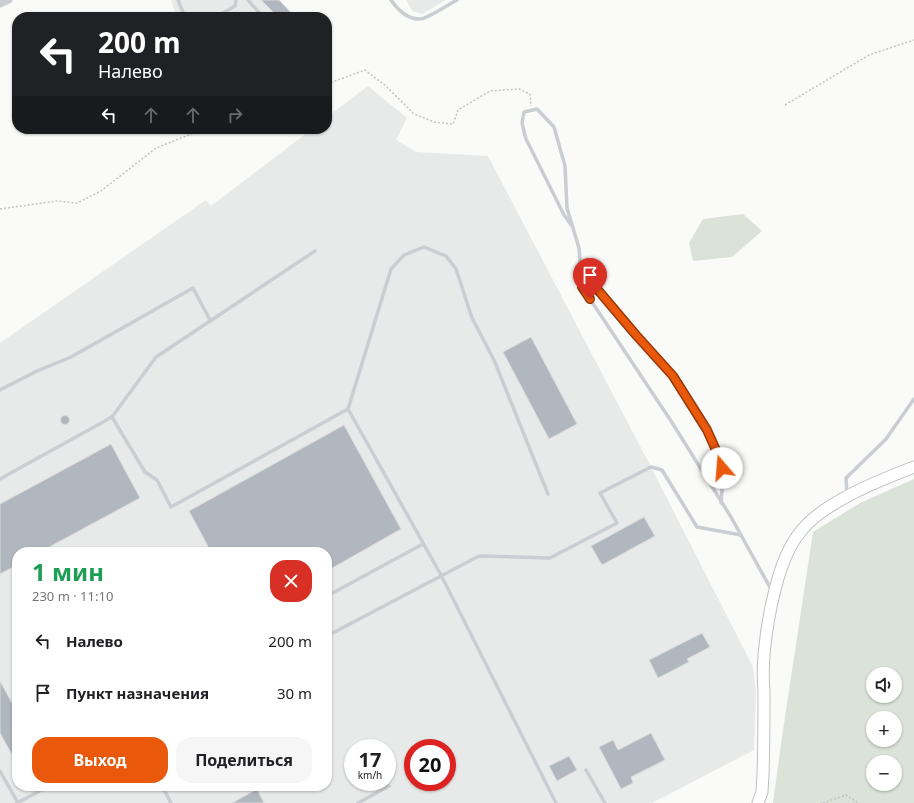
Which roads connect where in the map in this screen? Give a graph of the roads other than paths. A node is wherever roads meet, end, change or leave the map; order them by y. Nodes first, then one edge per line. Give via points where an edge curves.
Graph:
1 (9, 0) edge
2 (178, 0) edge
3 (236, 0) edge
4 (248, 0) edge
5 (391, 0) edge
6 (457, 0) edge
7 (0, 4) edge
8 (183, 12) edge
9 (225, 12) edge
10 (259, 12) edge
11 (572, 226) junction
12 (315, 251) dead end
13 (581, 270) junction
14 (210, 320) junction
15 (0, 390) edge
16 (914, 399) edge
17 (348, 410) junction
18 (112, 417) junction
19 (914, 467) edge
20 (0, 478) edge
21 (548, 494) dead end
22 (847, 497) junction
23 (721, 504) junction
24 (741, 535) junction
25 (423, 544) junction
26 (441, 575) junction
27 (332, 593) edge
28 (774, 594) junction
29 (332, 633) edge
30 (586, 770) dead end
31 (0, 771) edge
32 (40, 791) edge
33 (165, 791) edge
34 (380, 791) edge
35 (18, 803) edge
36 (171, 803) edge
37 (358, 803) edge
38 (556, 803) edge
39 (605, 803) edge
40 (758, 803) edge

1 - 7 street
2 - 8 lane
3 - 9 lane via 235,6
4 - 10 lane
5 - 6 lane via 406,16 420,19
11 - 11 lane via 567,208 566,166 554,127 537,109 524,112 522,123 526,139
11 - 13 lane via 579,248
12 - 14 lane
13 - 23 lane via 582,287 671,422
13 - 23 lane via 673,376 707,430 720,459 723,478
14 - 15 lane via 193,288 71,357
14 - 18 lane via 156,357
16 - 22 lane via 886,440 846,478
17 - 18 lane via 171,507 157,480 145,472
17 - 21 lane via 391,269 404,255 424,247 446,256 456,269 472,318 494,360
17 - 25 lane
18 - 20 lane
19 - 22 street
22 - 28 street via 821,513 802,530 781,568
23 - 24 lane
24 - 26 lane via 697,527 662,470 651,467 600,493 617,523 550,558 479,556
24 - 28 lane
25 - 26 lane
25 - 27 lane
26 - 29 lane
26 - 38 lane
28 - 40 street via 764,656 764,760 762,792
30 - 39 lane
31 - 35 lane
32 - 35 lane
33 - 36 lane
34 - 37 lane

